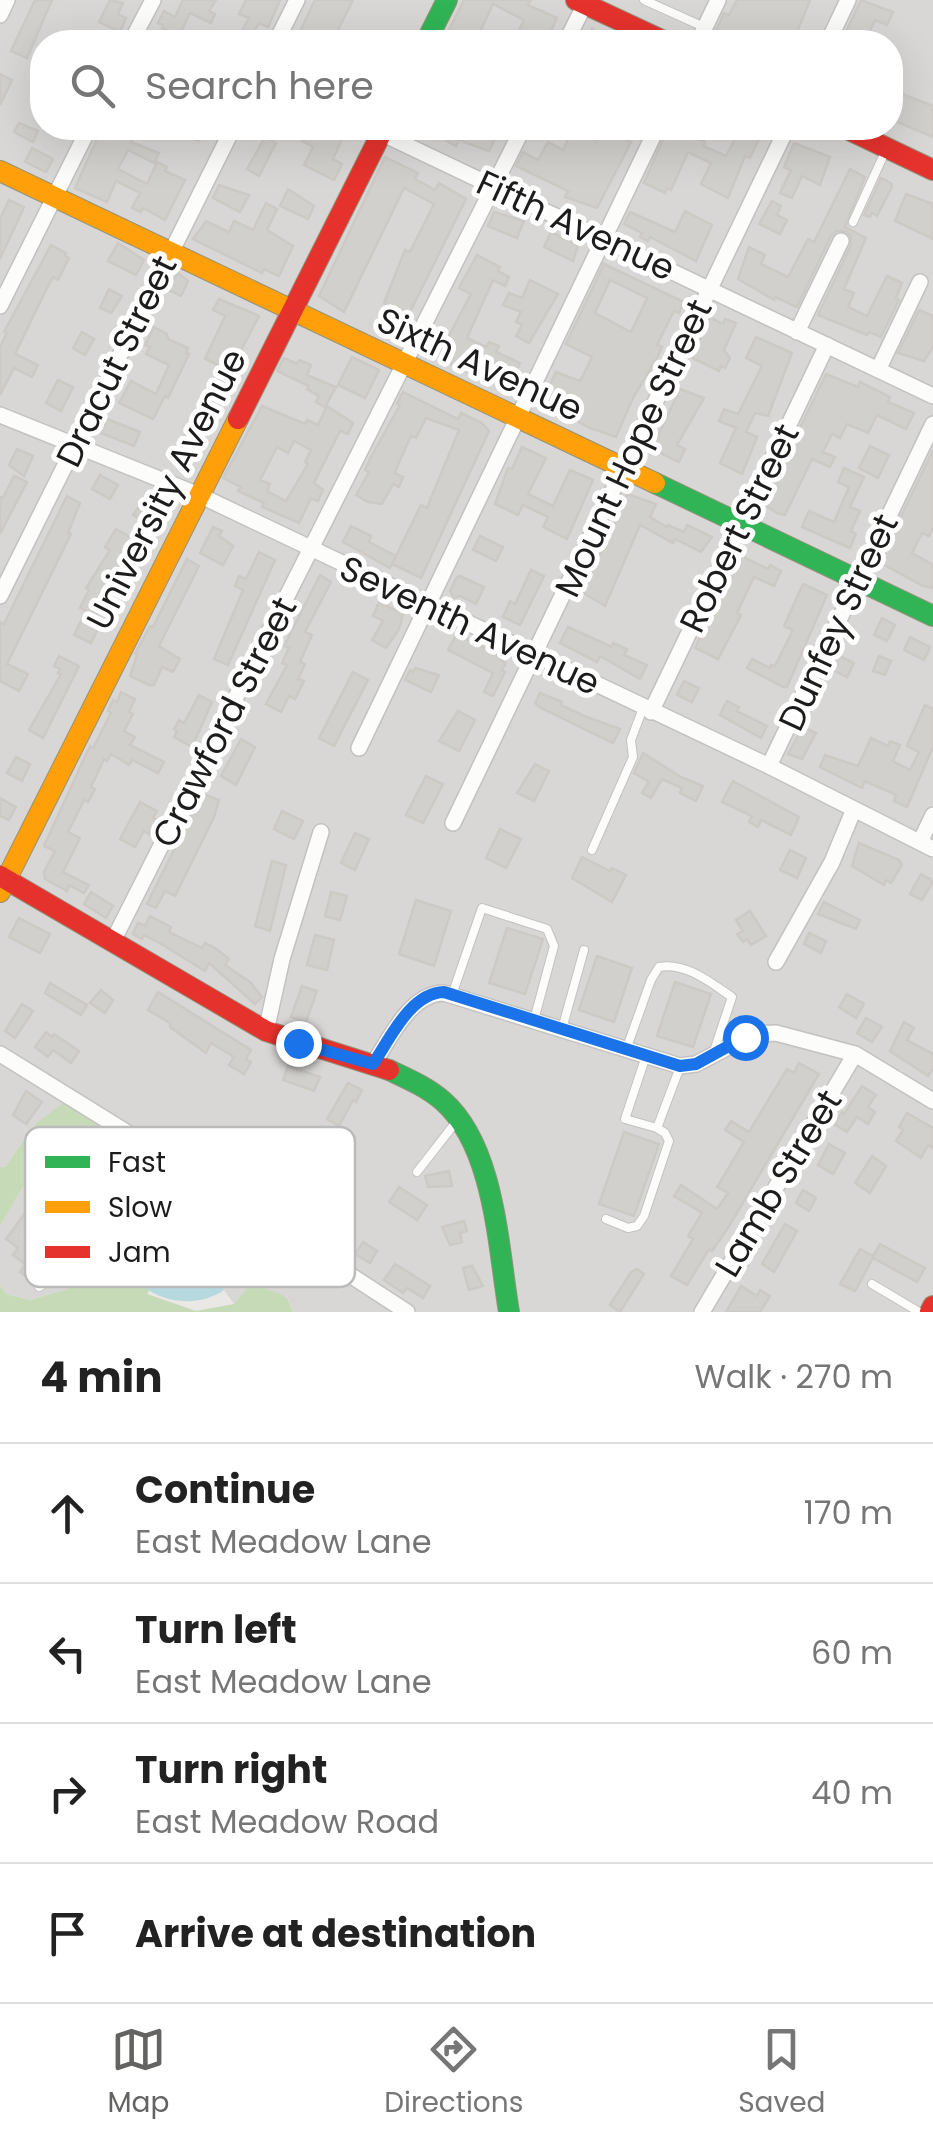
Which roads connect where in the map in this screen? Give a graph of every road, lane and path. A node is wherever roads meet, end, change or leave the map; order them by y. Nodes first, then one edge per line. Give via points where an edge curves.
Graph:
1 (7, 0) edge
2 (153, 0) edge
3 (297, 0) edge
4 (447, 0) edge
5 (644, 0) edge
6 (848, 0) edge
7 (583, 1) edge
8 (715, 1) edge
9 (0, 14) edge
10 (137, 30) edge
11 (282, 30) edge
12 (432, 30) edge
13 (571, 30) edge
14 (642, 30) edge
15 (694, 30) edge
16 (704, 30) edge
17 (834, 30) edge
18 (83, 140) edge
19 (227, 140) edge
20 (377, 140) edge
21 (402, 140) edge
22 (517, 140) edge
23 (651, 140) edge
24 (781, 140) edge
25 (870, 140) edge
26 (887, 148) junction
27 (933, 170) edge
28 (0, 171) edge
29 (494, 186) junction
30 (55, 198) junction
31 (853, 222) dead end
32 (603, 240) junction
33 (841, 241) dead end
34 (170, 252) junction
35 (920, 282) dead end
36 (710, 288) junction
37 (0, 306) edge
38 (291, 311) junction
39 (797, 332) junction
40 (826, 345) junction
41 (404, 364) junction
42 (878, 370) junction
43 (933, 396) edge
44 (0, 415) edge
45 (518, 418) junction
46 (933, 424) edge
47 (75, 444) junction
48 (624, 468) junction
49 (199, 495) junction
50 (741, 523) junction
51 (310, 550) junction
52 (858, 579) junction
53 (0, 596) edge
54 (428, 605) junction
55 (933, 616) edge
56 (536, 654) junction
57 (647, 710) junction
58 (359, 748) dead end
59 (769, 766) junction
60 (854, 809) junction
61 (933, 815) edge
62 (453, 823) dead end
63 (321, 832) dead end
64 (927, 846) edge
65 (592, 850) dead end
66 (2, 882) edge
67 (113, 941) junction
68 (584, 950) dead end
69 (776, 962) dead end
70 (452, 995) junction
71 (534, 1020) junction
72 (562, 1029) junction
73 (266, 1030) junction
74 (626, 1050) junction
75 (0, 1054) edge
76 (712, 1054) junction
77 (854, 1054) junction
78 (646, 1056) junction
79 (373, 1064) junction
80 (680, 1066) junction
81 (933, 1101) edge
82 (460, 1119) junction
83 (119, 1127) edge
84 (657, 1128) junction
85 (417, 1172) dead end
86 (606, 1220) dead end
87 (355, 1278) edge
88 (872, 1284) dead end
89 (407, 1312) edge
90 (510, 1312) edge
91 (702, 1312) edge
92 (918, 1312) edge

1 - 9 street
2 - 10 street
3 - 11 street
4 - 12 street
5 - 15 lane
6 - 17 street
7 - 13 street
7 - 14 street
8 - 16 street
18 - 30 street
19 - 34 street, Dracut Street
20 - 38 street, University Avenue
21 - 29 street, Fifth Avenue
22 - 29 street, Crawford Street
23 - 32 street
24 - 36 street, Mount Hope Street
25 - 26 street
26 - 27 street
26 - 31 lane
28 - 30 street, Sixth Avenue
29 - 32 street, Fifth Avenue
29 - 41 street, Crawford Street
30 - 34 street, Sixth Avenue
30 - 37 street
32 - 36 street, Fifth Avenue
32 - 45 street
33 - 39 street
34 - 38 street, Sixth Avenue
34 - 47 street, Dracut Street
35 - 42 street
36 - 39 street, Fifth Avenue
36 - 48 street, Mount Hope Street
38 - 41 street, Sixth Avenue
38 - 49 street, University Avenue
39 - 40 street, Fifth Avenue
40 - 42 street, Fifth Avenue
40 - 50 street, Robert Street
41 - 45 street, Sixth Avenue
41 - 51 street, Crawford Street
42 - 43 street, Fifth Avenue
44 - 47 street, Seventh Avenue
45 - 48 street, Sixth Avenue
45 - 54 street
46 - 52 street, Dunfey Street
47 - 49 street, Seventh Avenue
47 - 53 street, Dracut Street
48 - 50 street, Sixth Avenue
48 - 56 street, Mount Hope Street
49 - 51 street, Seventh Avenue
49 - 66 street, University Avenue
50 - 52 street, Sixth Avenue
50 - 57 street, Robert Street
51 - 54 street, Seventh Avenue
51 - 67 street, Crawford Street
52 - 55 street, Sixth Avenue
52 - 59 street, Dunfey Street
54 - 56 street, Seventh Avenue
54 - 58 street
56 - 57 street, Seventh Avenue
56 - 62 street, Mount Hope Street
57 - 59 street, Seventh Avenue
57 - 65 lane
59 - 60 street, Seventh Avenue
60 - 64 street, Seventh Avenue
60 - 69 street
61 - 64 street
63 - 73 street
66 - 67 street
67 - 73 street
68 - 72 lane
70 - 71 street
70 - 71 lane via 482,908 546,929 554,946
70 - 79 street via 421,1000
71 - 72 street
72 - 74 street
73 - 79 street
74 - 76 lane via 651,980 668,965 732,997
74 - 78 street
75 - 83 street
76 - 77 street via 766,1032
76 - 80 street
77 - 81 street
77 - 91 street, Lamb Street
78 - 80 street
78 - 84 lane via 625,1119
79 - 82 street via 426,1088
80 - 84 lane
82 - 85 lane
82 - 90 street via 485,1172
84 - 86 lane via 669,1141 644,1216 628,1228
87 - 89 street
88 - 92 lane

